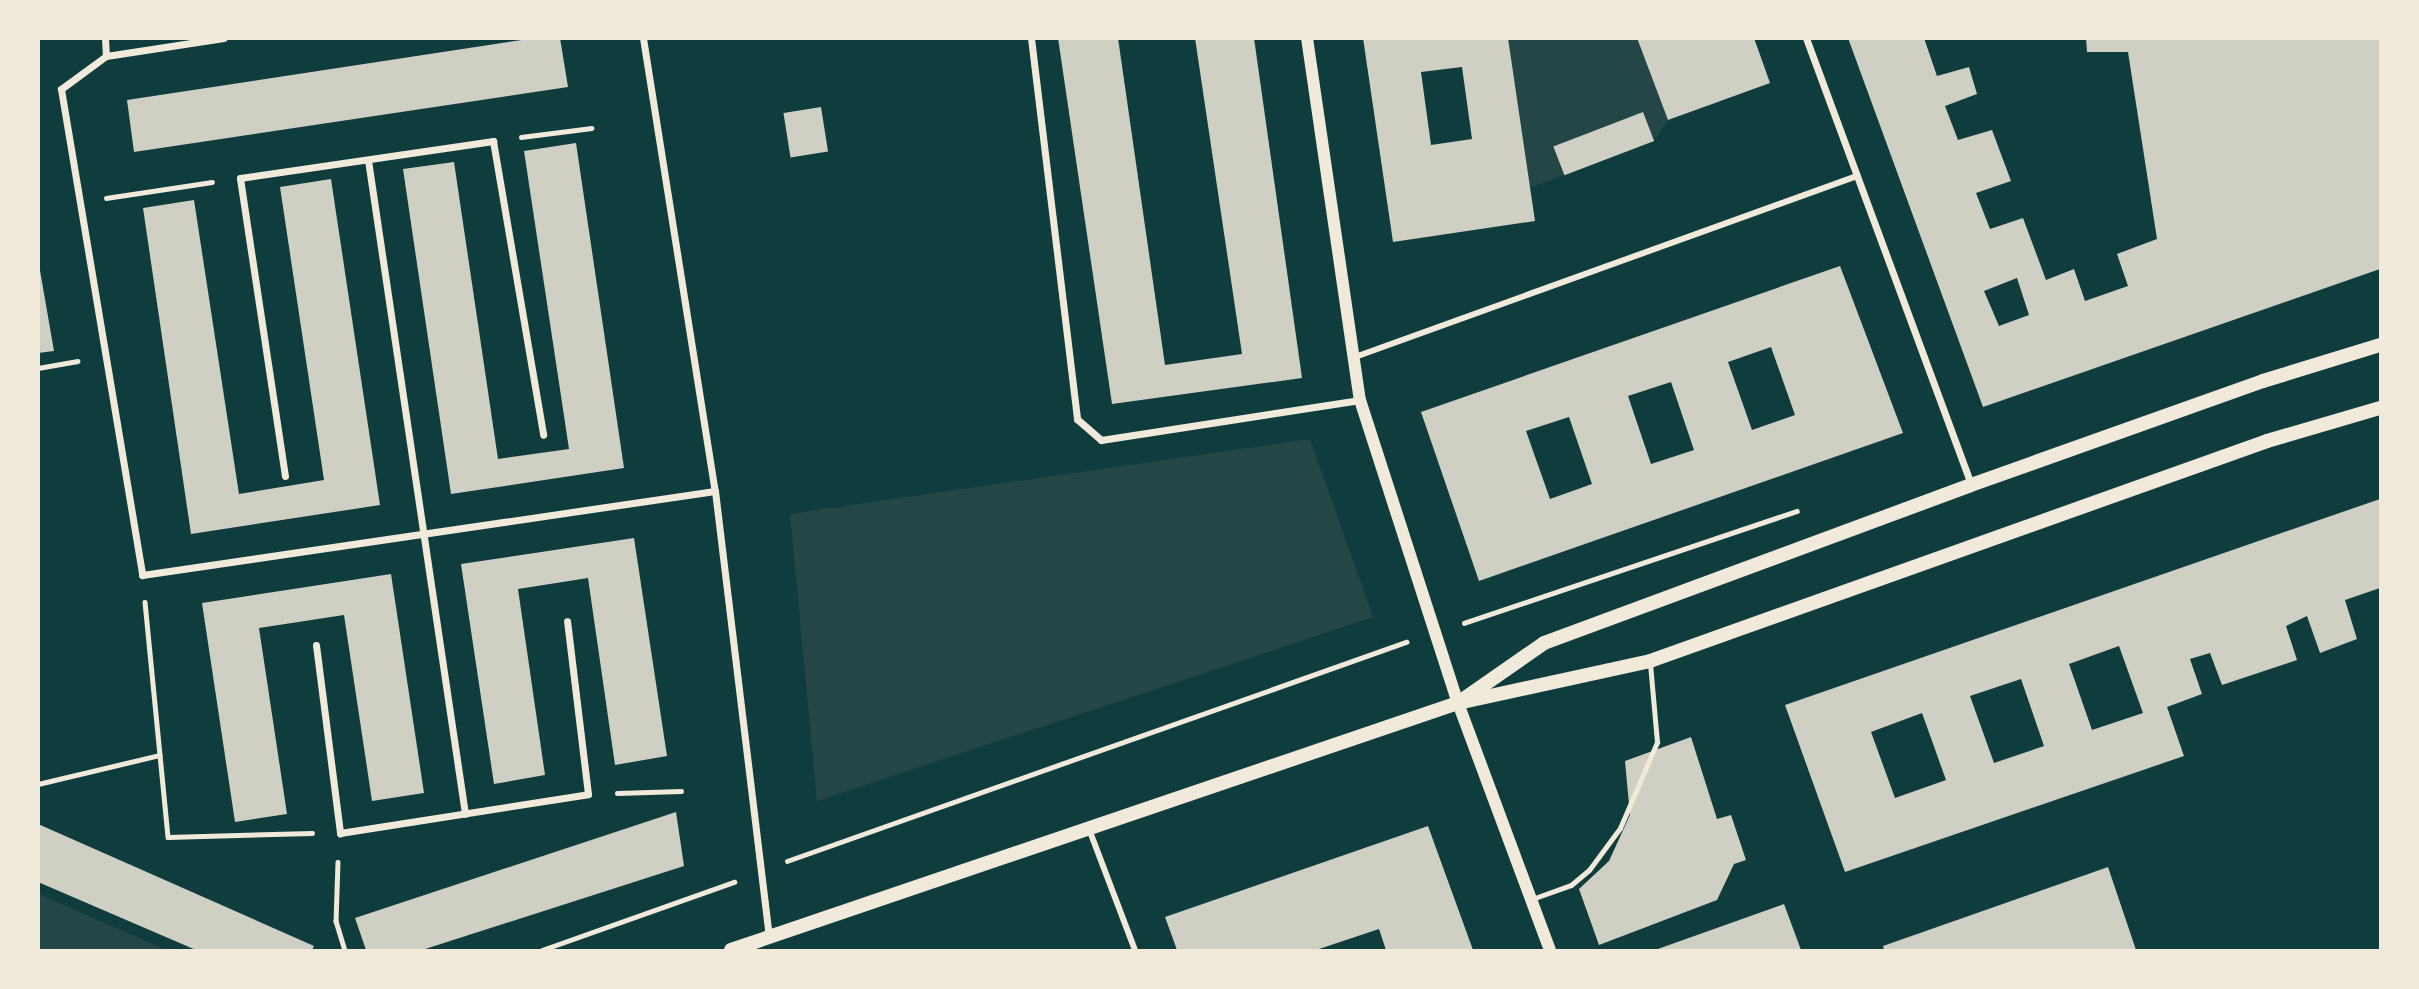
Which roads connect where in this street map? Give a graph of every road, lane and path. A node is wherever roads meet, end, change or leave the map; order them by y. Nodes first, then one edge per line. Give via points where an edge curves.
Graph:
1 (105, 38) edge
2 (224, 38) edge
3 (643, 38) edge
4 (1031, 38) edge
5 (1307, 38) edge
6 (1806, 38) edge
7 (106, 56) junction
8 (591, 128) dead end
9 (493, 141) junction
10 (368, 160) junction
11 (1857, 176) junction
12 (240, 178) junction
13 (80, 201) junction
14 (2381, 345) edge
15 (106, 357) junction
16 (1354, 358) junction
17 (38, 368) edge
18 (1360, 400) junction
19 (2381, 408) edge
20 (543, 435) dead end
21 (285, 476) dead end
22 (1971, 485) junction
23 (715, 491) junction
24 (1805, 509) dead end
25 (423, 534) junction
26 (142, 575) junction
27 (1473, 620) dead end
28 (567, 621) dead end
29 (316, 645) dead end
30 (1398, 645) dead end
31 (1650, 661) junction
32 (1458, 703) junction
33 (160, 755) junction
34 (38, 785) edge
35 (681, 791) dead end
36 (588, 794) junction
37 (465, 814) junction
38 (1089, 829) junction
39 (340, 833) junction
40 (802, 855) dead end
41 (731, 883) dead end
42 (1532, 900) junction
43 (770, 945) edge
44 (345, 950) edge
45 (541, 950) edge
46 (731, 950) edge
47 (1135, 950) edge
48 (1550, 950) edge

1 - 7 street
2 - 7 street
3 - 23 street
4 - 18 street via 1077,419 1101,440
5 - 16 street
6 - 11 street
7 - 13 street via 61,89
8 - 9 path
9 - 10 street
9 - 20 street
10 - 12 street
10 - 25 street
11 - 16 street
11 - 22 street
12 - 13 path
12 - 21 street
13 - 15 street
14 - 22 main road via 2263,381
15 - 17 path
15 - 26 street
16 - 18 street
18 - 32 street
19 - 31 main road via 2267,441
22 - 32 main road via 1544,643
23 - 25 street
23 - 43 street
24 - 27 path
25 - 26 street
25 - 37 street
26 - 33 path
28 - 36 street
29 - 39 street
30 - 40 path
31 - 32 main road
31 - 42 lane via 1657,742 1620,828 1589,870 1571,885
32 - 38 main road
32 - 42 street
33 - 34 path
33 - 39 path via 168,837
35 - 36 path
36 - 37 street
37 - 39 street
38 - 43 main road
38 - 47 street
39 - 44 path via 336,920
41 - 45 path
42 - 48 street
43 - 46 main road

